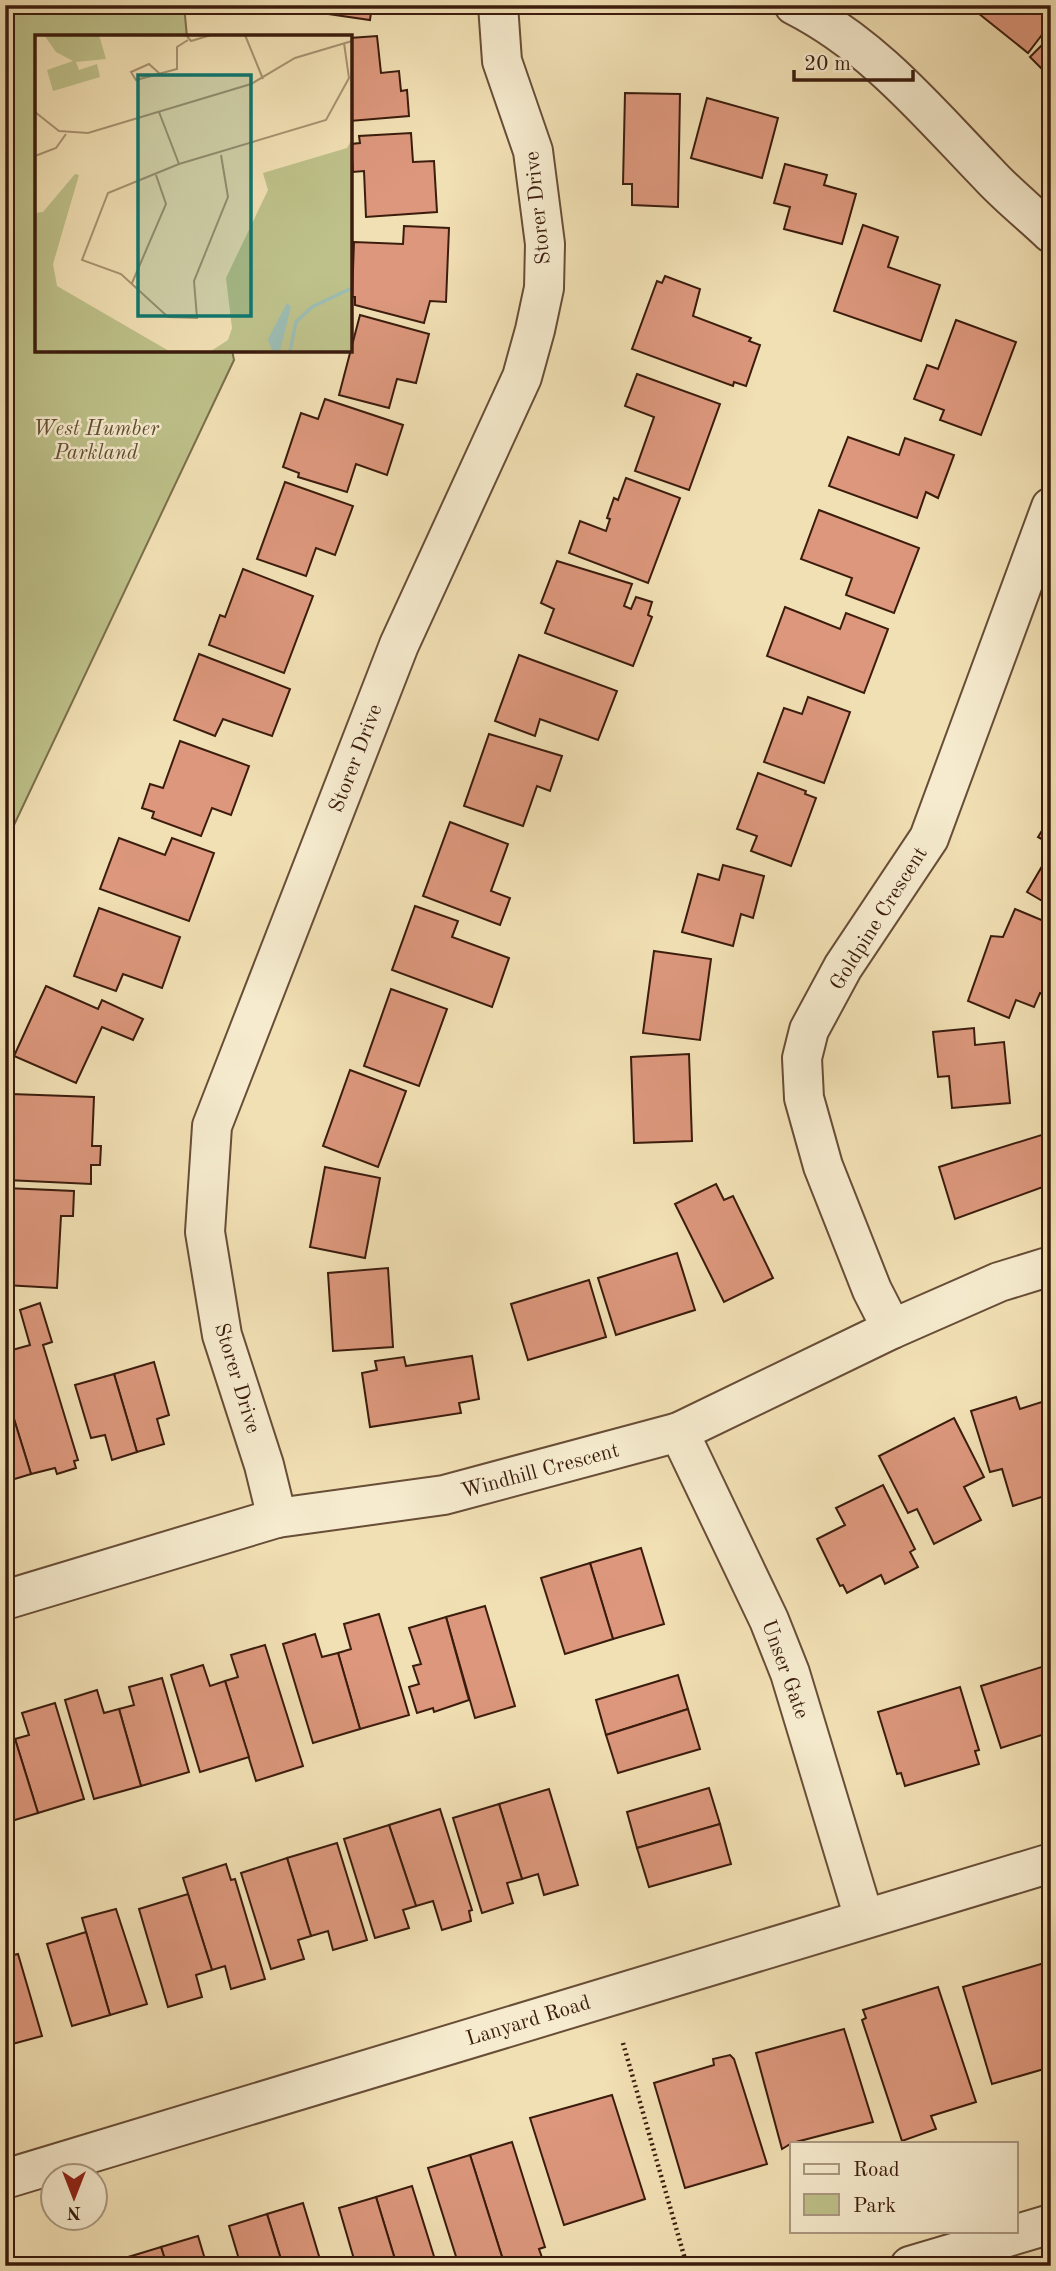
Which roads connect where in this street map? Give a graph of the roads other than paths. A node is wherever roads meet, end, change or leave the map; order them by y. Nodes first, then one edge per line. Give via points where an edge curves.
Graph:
1 (498, 5) edge
2 (794, 5) edge
3 (1051, 233) edge
4 (1051, 506) edge
5 (1051, 1266) edge
6 (892, 1329) junction
7 (679, 1432) junction
8 (277, 1518) junction
9 (5, 1600) edge
10 (1051, 1863) edge
11 (864, 1918) junction
12 (5, 2179) edge
13 (1051, 2224) edge
14 (910, 2266) edge

1 - 8 street, Storer Drive via 502,61 533,151 545,244 544,288 532,342 522,377 398,645 212,1126 205,1232 219,1321
2 - 3 street via 823,20 893,75 988,175
4 - 6 street, Goldpine Crescent via 929,838 843,967 809,1030 802,1058 804,1098 823,1166
5 - 6 street, Windhill Crescent via 999,1282
6 - 7 street, Windhill Crescent
7 - 8 street, Windhill Crescent via 444,1495
7 - 11 street, Unser Gate via 790,1672
8 - 9 street, Windhill Crescent
10 - 11 street, Lanyard Road
11 - 12 street, Lanyard Road
13 - 14 street

